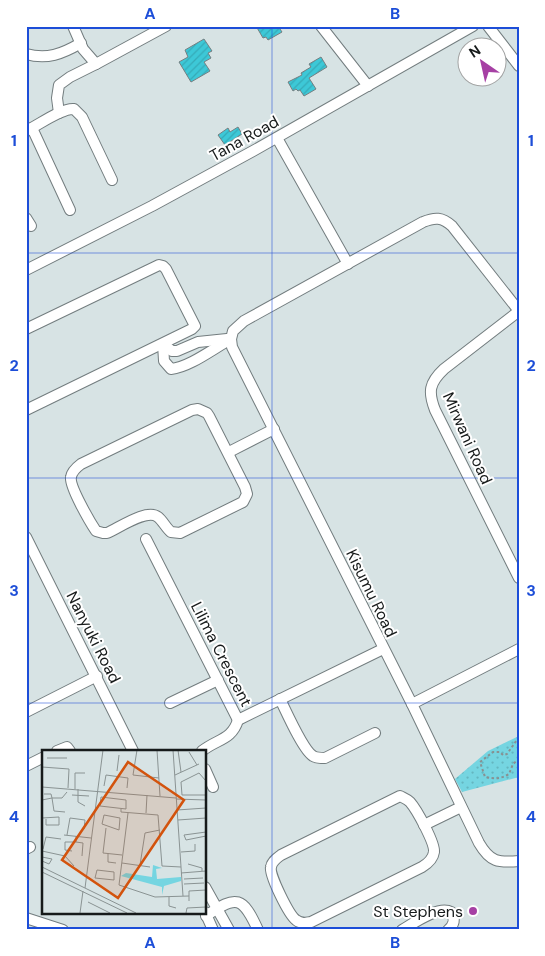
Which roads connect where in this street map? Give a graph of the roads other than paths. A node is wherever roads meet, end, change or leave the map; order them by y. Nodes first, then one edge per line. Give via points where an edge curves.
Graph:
1 (74, 26) edge
2 (166, 26) edge
3 (321, 26) edge
4 (473, 26) edge
5 (490, 27) edge
6 (82, 46) junction
7 (26, 54) edge
8 (96, 64) junction
9 (519, 66) edge
10 (368, 86) junction
11 (59, 113) junction
12 (29, 130) edge
13 (276, 138) junction
14 (112, 180) dead end
15 (70, 210) dead end
16 (348, 264) junction
17 (26, 270) edge
18 (519, 311) edge
19 (26, 329) edge
20 (231, 339) junction
21 (203, 341) junction
22 (163, 344) junction
23 (209, 351) junction
24 (26, 410) edge
25 (274, 429) junction
26 (229, 452) junction
27 (26, 537) edge
28 (146, 539) dead end
29 (519, 578) edge
30 (519, 649) edge
31 (383, 650) junction
32 (97, 676) junction
33 (218, 680) junction
34 (280, 699) junction
35 (170, 703) dead end
36 (412, 704) junction
37 (26, 712) edge
38 (238, 720) junction
39 (375, 733) dead end
40 (133, 750) edge
41 (204, 750) edge
42 (42, 759) edge
43 (26, 766) edge
44 (206, 771) edge
45 (213, 787) dead end
46 (462, 807) junction
47 (424, 825) junction
48 (519, 861) edge
49 (206, 889) edge
50 (217, 908) junction
51 (206, 914) edge
52 (26, 918) edge
53 (63, 930) edge
54 (213, 930) edge
55 (229, 930) edge
56 (258, 930) edge
57 (402, 930) edge
58 (448, 930) edge

1 - 6 street
2 - 8 street
3 - 10 street
4 - 10 street, Tana Road
5 - 9 street
6 - 7 street via 52,57
6 - 8 street
8 - 11 street via 59,85
10 - 13 street, Tana Road
11 - 12 street
11 - 14 street via 71,108 79,112
12 - 15 street
13 - 16 street
13 - 17 street, Tana Road
16 - 18 street via 430,219 440,218 452,226
16 - 20 street via 244,321 235,328
18 - 29 street, Mirwani Road via 444,369 430,391 435,410
19 - 22 street via 159,265 166,268 195,326
20 - 21 street
20 - 23 street
20 - 25 street, Kisumu Road via 235,354
21 - 22 street via 177,351
21 - 23 street
22 - 23 street via 164,361 171,369
22 - 24 street
25 - 26 street
25 - 31 street, Kisumu Road
26 - 26 street via 207,412 192,410 81,464 72,473 71,481 93,526 100,533 113,531 150,514 157,516 171,532 180,533 246,498 245,487
27 - 32 street, Nanyuki Road
28 - 33 street, Lilima Crescent
30 - 36 street
31 - 34 street, Lilima Crescent
31 - 36 street, Kisumu Road
32 - 37 street
32 - 40 street, Nanyuki Road
33 - 35 street
33 - 38 street, Lilima Crescent
34 - 38 street, Lilima Crescent
34 - 39 street via 306,747 316,758 325,758
36 - 46 street, Kisumu Road
38 - 41 street via 229,735
42 - 43 street
44 - 45 street
46 - 47 street
46 - 48 street, Kisumu Road via 487,855 502,862
47 - 47 street via 434,848 427,864 312,922 300,922 292,916 271,872 272,863 282,855 400,796 409,802
49 - 50 street
50 - 51 street
50 - 55 street
50 - 56 street via 229,902 241,904 248,909
51 - 54 street
52 - 53 street
57 - 58 street via 445,910 451,912 454,919

